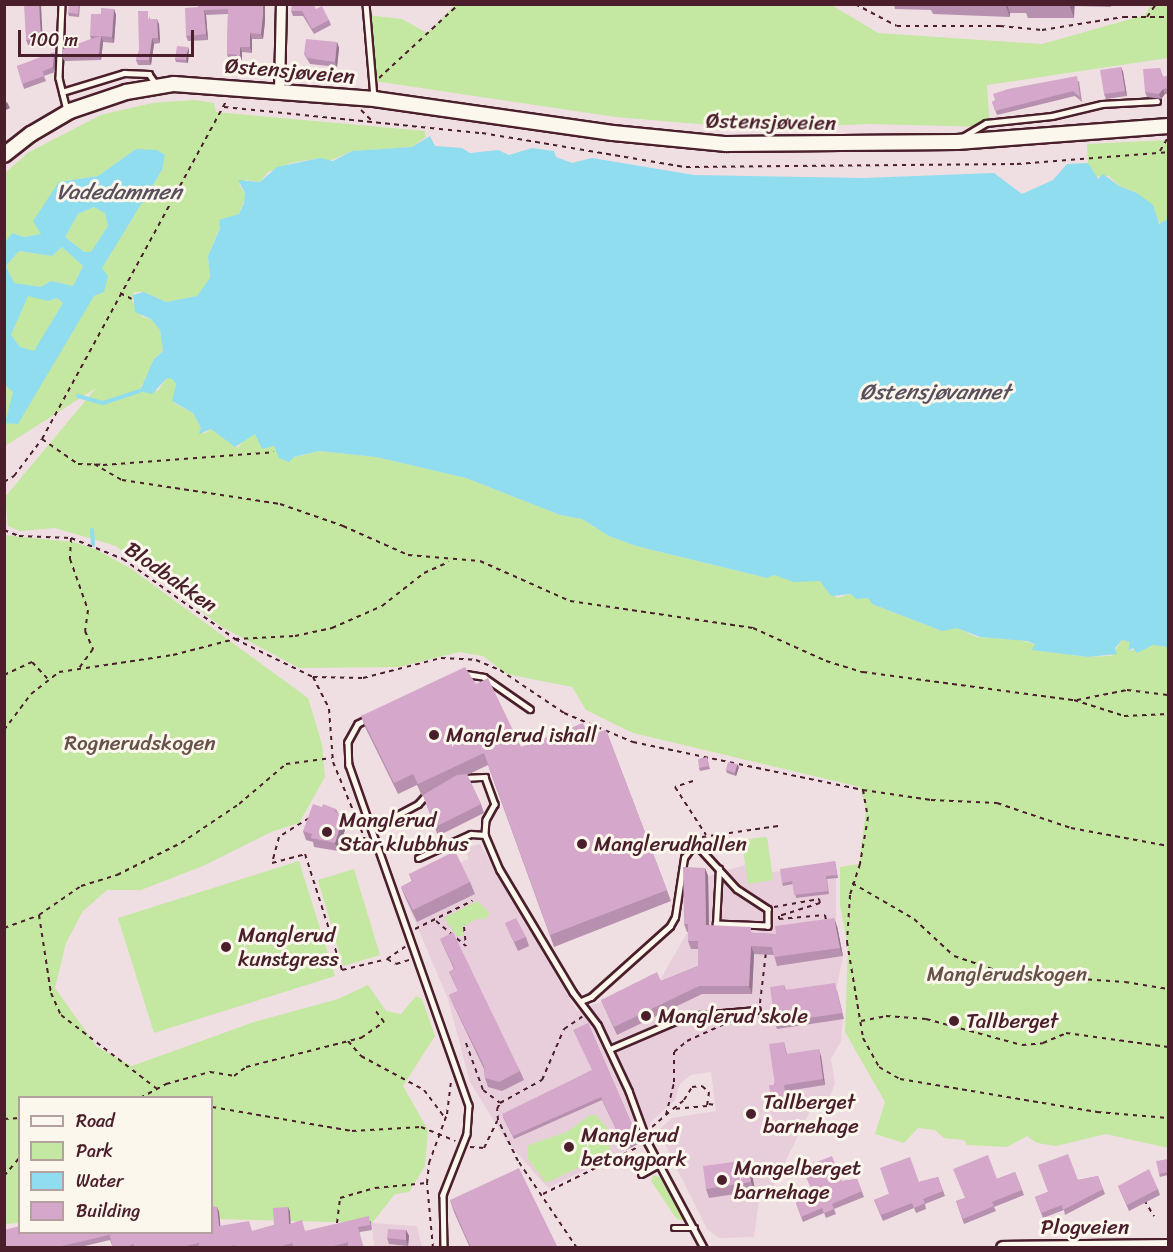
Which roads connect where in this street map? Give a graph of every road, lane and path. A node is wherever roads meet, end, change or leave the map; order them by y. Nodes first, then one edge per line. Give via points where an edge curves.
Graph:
1 (62, 4) edge
2 (281, 4) edge
3 (366, 4) edge
4 (459, 4) edge
5 (855, 4) edge
6 (1156, 4) edge
7 (1147, 17) junction
8 (1168, 17) edge
9 (374, 81) junction
10 (158, 86) junction
11 (279, 90) junction
12 (62, 92) junction
13 (374, 99) junction
14 (1157, 101) edge
15 (68, 113) junction
16 (372, 121) dead end
17 (1168, 126) edge
18 (1168, 138) edge
19 (957, 142) junction
20 (1160, 151) dead end
21 (4, 155) edge
22 (120, 293) junction
23 (132, 300) dead end
24 (42, 439) junction
25 (274, 452) dead end
26 (93, 464) junction
27 (4, 482) edge
28 (4, 530) edge
29 (71, 538) junction
30 (451, 561) junction
31 (235, 639) junction
32 (79, 669) junction
33 (4, 675) edge
34 (313, 677) junction
35 (459, 677) edge
36 (48, 679) junction
37 (1168, 695) edge
38 (1074, 700) junction
39 (530, 709) dead end
40 (1168, 714) edge
41 (378, 715) edge
42 (4, 730) edge
43 (332, 758) junction
44 (459, 780) edge
45 (693, 782) dead end
46 (863, 790) junction
47 (434, 791) edge
48 (310, 818) edge
49 (778, 826) dead end
50 (371, 829) junction
51 (485, 835) junction
52 (706, 835) junction
53 (695, 843) junction
54 (1168, 846) edge
55 (369, 849) dead end
56 (418, 858) dead end
57 (719, 869) junction
58 (852, 883) junction
59 (472, 901) dead end
60 (768, 909) junction
61 (39, 915) junction
62 (435, 921) junction
63 (815, 923) edge
64 (464, 927) dead end
65 (4, 928) edge
66 (415, 929) dead end
67 (413, 944) junction
68 (773, 948) edge
69 (417, 957) junction
70 (387, 959) junction
71 (1168, 989) edge
72 (581, 1001) junction
73 (375, 1010) dead end
74 (757, 1010) joint
75 (589, 1012) junction
76 (737, 1018) dead end
77 (861, 1021) junction
78 (348, 1041) junction
79 (466, 1043) edge
80 (1168, 1047) edge
81 (610, 1049) junction
82 (450, 1072) dead end
83 (157, 1089) junction
84 (144, 1096) edge
85 (500, 1103) junction
86 (709, 1104) junction
87 (715, 1105) dead end
88 (213, 1107) edge
89 (673, 1109) junction
90 (666, 1115) junction
91 (1168, 1118) edge
92 (446, 1119) junction
93 (498, 1120) junction
94 (645, 1133) junction
95 (439, 1134) junction
96 (459, 1143) dead end
97 (648, 1143) junction
98 (470, 1147) dead end
99 (18, 1159) edge
100 (658, 1164) junction
101 (641, 1174) dead end
102 (4, 1176) edge
103 (426, 1183) junction
104 (543, 1194) junction
105 (1144, 1200) edge
106 (1154, 1216) dead end
107 (337, 1223) edge
108 (674, 1228) dead end
109 (695, 1228) junction
110 (1168, 1246) edge
111 (433, 1248) edge
112 (444, 1248) edge
113 (577, 1248) edge
114 (704, 1248) edge
115 (1003, 1248) edge

1 - 12 lane
2 - 11 street
3 - 9 lane, Østensjøveien
4 - 9 path
5 - 7 path via 897,26 1042,30 1096,20
6 - 7 path
7 - 8 path
9 - 13 lane, Østensjøveien
10 - 11 main road, Østensjøveien via 195,84
10 - 12 lane via 152,76 136,72 100,78
10 - 15 main road, Østensjøveien via 108,97
11 - 13 main road, Østensjøveien
12 - 15 lane
13 - 19 main road, Østensjøveien via 706,142
14 - 19 lane via 1102,104 1052,116 986,123
15 - 21 main road, Østensjøveien
16 - 22 path via 359,108 357,120 224,107
17 - 19 main road, Østensjøveien
18 - 20 path via 1162,141
22 - 23 path
22 - 24 path
24 - 26 path via 78,464
24 - 27 path via 14,476
25 - 26 path
26 - 30 path via 123,480 280,504 408,555
28 - 29 path, Blodbakken via 19,536
29 - 31 path, Blodbakken via 123,559
29 - 32 path via 70,559 88,610 85,631 93,649
30 - 31 path via 424,573 382,606 332,628 295,636
30 - 38 path via 480,561 570,601 753,628 826,661 863,672
31 - 32 path via 173,655
31 - 34 path, Blodbakken
32 - 36 path via 59,672
33 - 36 path via 32,662
34 - 43 path via 329,709
34 - 46 path via 363,678 441,658 468,658 500,670 564,713 633,742
35 - 39 lane via 469,673 484,676
36 - 42 path
37 - 38 path via 1127,690
38 - 40 path via 1124,716
41 - 50 lane via 358,724 348,742 349,765
43 - 55 path
43 - 61 path via 286,764 239,804 181,843 117,875 81,886
44 - 51 lane via 485,777 495,804 486,820
45 - 52 path via 675,787
46 - 54 path via 931,800 997,803 1060,825
46 - 58 path via 868,817 861,864
47 - 50 lane
48 - 70 path via 279,837 272,863 305,854 342,970
49 - 52 path
50 - 67 lane
51 - 56 lane via 471,834
51 - 72 lane via 511,892
52 - 53 path
53 - 57 lane
53 - 72 lane via 684,858 670,926 591,997
57 - 60 lane via 737,889
57 - 60 lane via 716,924 768,926
58 - 71 path via 914,919 954,956 1007,975 1125,982
58 - 77 path via 847,942
59 - 62 path
60 - 63 path via 819,899 820,903 779,916 779,920 825,915 826,920
61 - 65 path
61 - 83 path via 51,993 61,1015
62 - 64 path via 466,946
62 - 66 path
67 - 69 lane
67 - 70 path
68 - 74 path via 767,948 764,989
69 - 70 path via 396,964
69 - 112 lane via 469,1105 467,1134 443,1195
72 - 75 lane
73 - 78 path via 384,1022 361,1038
74 - 81 lane via 687,1016
75 - 81 lane
75 - 85 path via 564,1029 542,1080
76 - 90 path via 687,1041 674,1052 674,1083
77 - 80 path via 886,1016 926,1019 1022,1045 1043,1043 1066,1033
77 - 91 path via 863,1038 879,1067 900,1079 1088,1111
78 - 83 path via 246,1066 234,1076 210,1072
78 - 92 path via 361,1056 424,1090
79 - 85 path via 483,1090
81 - 94 lane
82 - 92 path via 452,1092
83 - 84 path
85 - 93 path
86 - 87 path
86 - 89 path via 698,1109
86 - 89 path via 709,1092 697,1085
88 - 95 path via 352,1131 421,1127
89 - 90 path
90 - 94 path
92 - 95 path
93 - 98 path via 484,1148
93 - 104 path via 518,1161
94 - 97 lane
95 - 96 path
95 - 103 path
97 - 100 lane
97 - 104 path
99 - 102 path
100 - 101 lane
100 - 109 lane
103 - 107 path via 375,1188 340,1198
103 - 111 path
104 - 113 path
105 - 106 path
108 - 109 lane
109 - 114 lane
110 - 115 street, Plogveien

